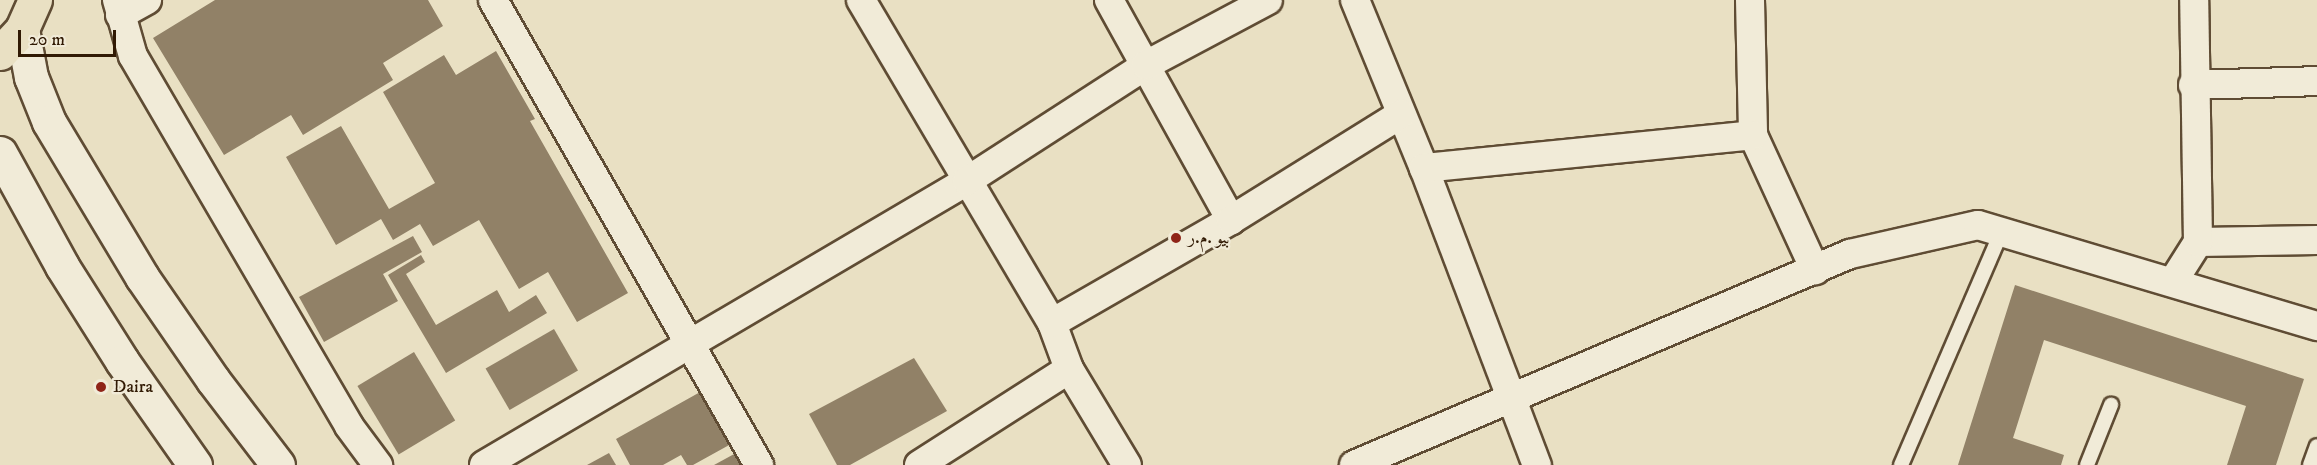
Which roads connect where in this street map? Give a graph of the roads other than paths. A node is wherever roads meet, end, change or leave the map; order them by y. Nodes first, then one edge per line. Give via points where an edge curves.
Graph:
1 (147, 0) edge
2 (493, 0) edge
3 (861, 0) edge
4 (1109, 0) edge
5 (1268, 0) edge
6 (1355, 0) edge
7 (1750, 0) edge
8 (2194, 0) edge
9 (118, 8) edge
10 (28, 15) edge
11 (0, 53) edge
12 (1146, 65) junction
13 (2317, 81) edge
14 (2193, 85) junction
15 (1401, 114) junction
16 (1753, 135) junction
17 (0, 153) edge
18 (1424, 168) junction
19 (967, 181) junction
20 (1231, 220) junction
21 (2002, 231) junction
22 (2317, 240) edge
23 (2198, 242) junction
24 (1815, 270) junction
25 (2174, 280) junction
26 (1052, 323) junction
27 (2317, 326) edge
28 (692, 342) junction
29 (1069, 369) junction
30 (1515, 399) junction
31 (2111, 405) dead end
32 (168, 428) junction
33 (2317, 446) edge
34 (172, 465) edge
35 (195, 465) edge
36 (278, 465) edge
37 (378, 465) edge
38 (484, 465) edge
39 (759, 465) edge
40 (919, 465) edge
41 (1127, 465) edge
42 (1354, 465) edge
43 (1538, 465) edge
44 (1901, 465) edge
45 (2087, 465) edge
46 (2310, 465) edge

1 - 9 street
2 - 28 street
3 - 19 street
4 - 12 street
5 - 12 street
6 - 15 street
7 - 16 street
8 - 14 street
9 - 37 street via 133,56 349,426
10 - 11 main road
10 - 36 main road via 31,77 49,122 142,277
12 - 19 street
12 - 20 street
13 - 14 street
14 - 23 street
15 - 18 street
15 - 20 street
16 - 18 street
16 - 24 street
17 - 32 main road via 62,266
18 - 30 street
19 - 26 street
19 - 28 street
20 - 26 street
21 - 24 street via 1978,225 1850,254
21 - 25 street
21 - 44 lane
22 - 23 street
23 - 25 street
24 - 30 street
25 - 27 street
26 - 29 street
28 - 38 street
28 - 39 street
29 - 40 street
29 - 41 street
30 - 42 street
30 - 43 street
31 - 45 lane
32 - 34 street
32 - 35 main road
33 - 46 lane

